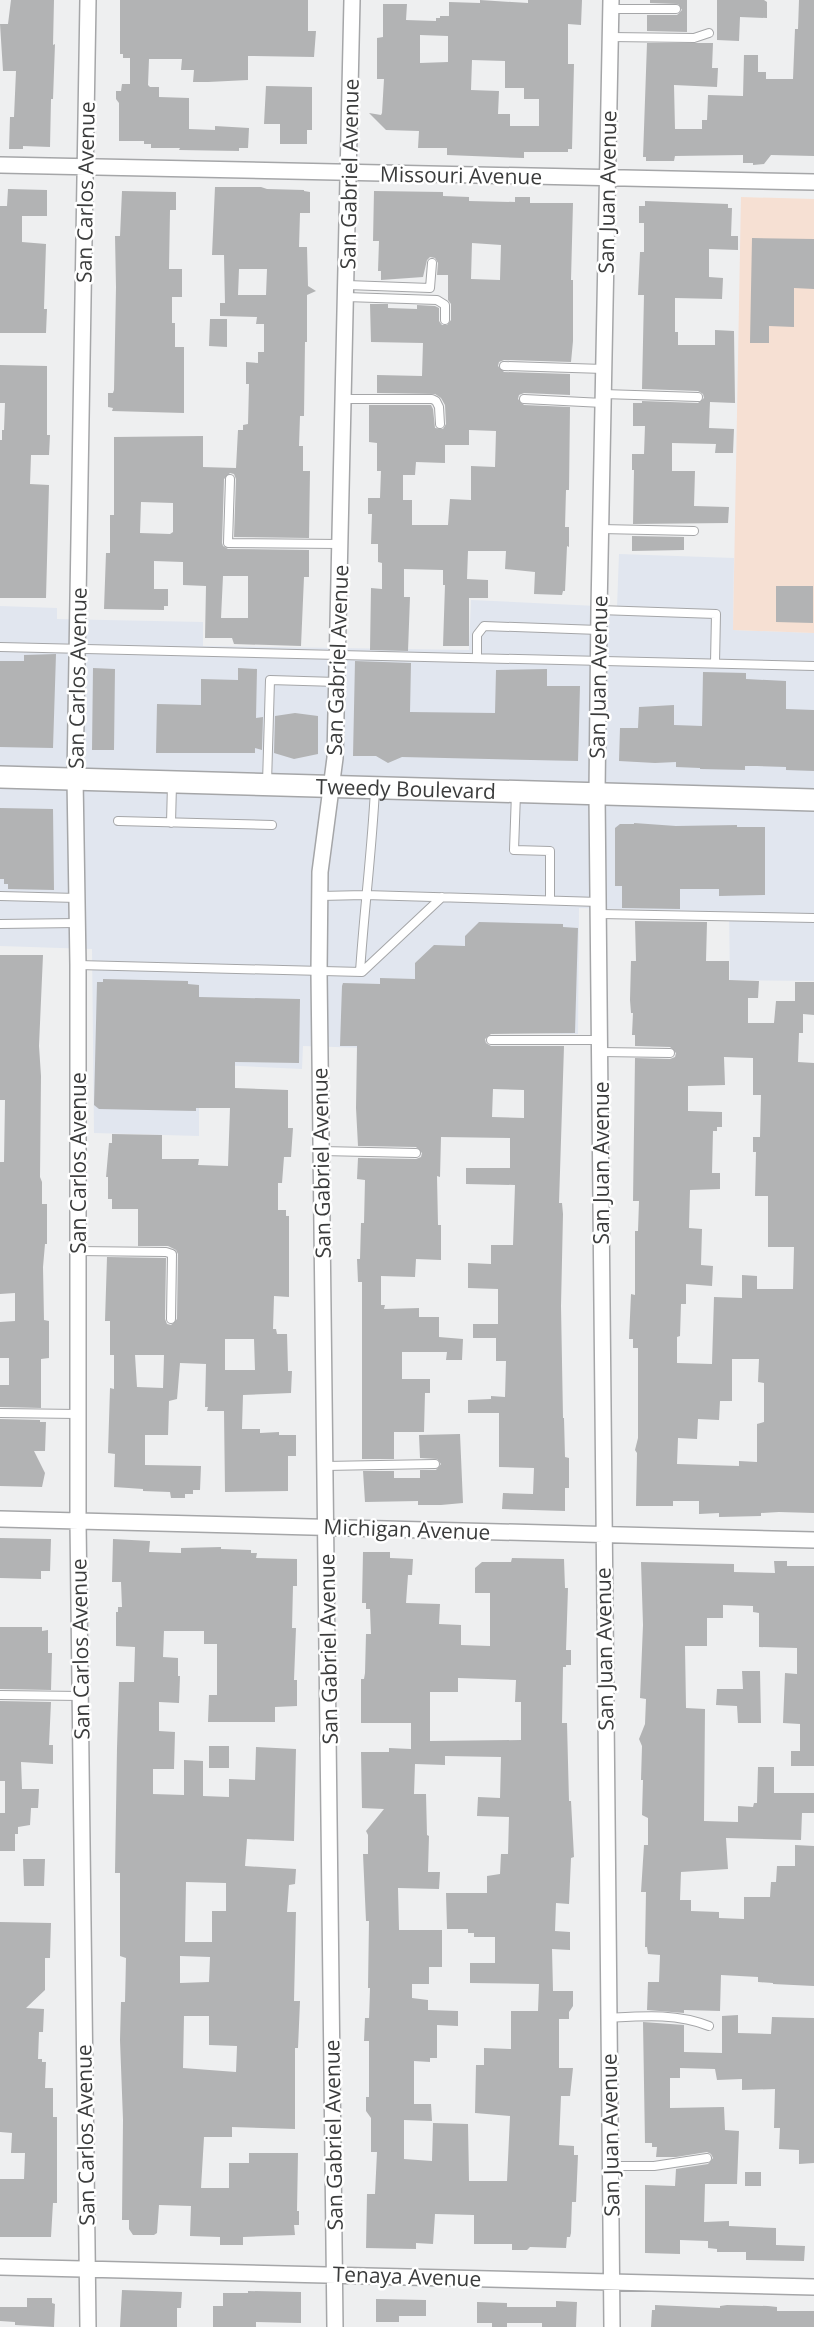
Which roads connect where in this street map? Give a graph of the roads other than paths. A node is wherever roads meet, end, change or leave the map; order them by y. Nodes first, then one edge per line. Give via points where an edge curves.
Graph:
1 (88, 0) edge
2 (352, 0) edge
3 (611, 4) edge
4 (676, 9) dead end
5 (709, 33) dead end
6 (610, 37) junction
7 (0, 165) edge
8 (85, 166) junction
9 (349, 172) junction
10 (608, 178) junction
11 (814, 182) edge
12 (432, 263) dead end
13 (346, 291) junction
14 (446, 321) dead end
15 (504, 366) dead end
16 (604, 369) junction
17 (698, 397) dead end
18 (603, 398) junction
19 (344, 399) junction
20 (524, 399) dead end
21 (440, 424) dead end
22 (230, 479) dead end
23 (601, 529) junction
24 (694, 531) dead end
25 (340, 544) junction
26 (599, 610) junction
27 (599, 630) junction
28 (0, 647) edge
29 (78, 648) junction
30 (338, 654) junction
31 (477, 658) junction
32 (599, 661) junction
33 (715, 663) junction
34 (814, 666) edge
35 (337, 682) junction
36 (0, 777) edge
37 (75, 778) junction
38 (172, 782) junction
39 (267, 785) junction
40 (330, 786) junction
41 (375, 788) junction
42 (516, 791) junction
43 (597, 794) junction
44 (814, 800) edge
45 (118, 821) dead end
46 (171, 823) junction
47 (272, 825) dead end
48 (365, 895) junction
49 (0, 896) edge
50 (320, 896) junction
51 (442, 897) junction
52 (77, 898) junction
53 (550, 900) junction
54 (600, 908) junction
55 (814, 918) edge
56 (77, 923) junction
57 (0, 924) edge
58 (78, 965) junction
59 (319, 972) junction
60 (360, 972) junction
61 (491, 1040) dead end
62 (601, 1046) junction
63 (669, 1053) dead end
64 (321, 1151) junction
65 (417, 1153) dead end
66 (78, 1251) junction
67 (171, 1319) dead end
68 (0, 1413) edge
69 (78, 1414) junction
70 (435, 1464) dead end
71 (325, 1466) junction
72 (0, 1518) edge
73 (78, 1521) junction
74 (326, 1527) junction
75 (603, 1534) junction
76 (814, 1540) edge
77 (0, 1695) edge
78 (81, 1696) junction
79 (608, 2018) junction
80 (709, 2026) dead end
81 (707, 2158) dead end
82 (610, 2166) junction
83 (0, 2267) edge
84 (87, 2269) junction
85 (334, 2274) junction
86 (611, 2281) junction
87 (814, 2288) edge
88 (88, 2327) edge
89 (335, 2327) edge
90 (612, 2327) edge

1 - 8 street, San Carlos Avenue
2 - 9 street, San Gabriel Avenue
3 - 4 lane
3 - 6 street, San Juan Avenue
5 - 6 lane via 694,38
6 - 10 street, San Juan Avenue
7 - 8 street, Missouri Avenue
8 - 9 street, Missouri Avenue
8 - 29 street, San Carlos Avenue
9 - 10 street, Missouri Avenue
9 - 13 street, San Gabriel Avenue
10 - 11 street, Missouri Avenue
10 - 16 street, San Juan Avenue
12 - 13 lane via 430,288
13 - 14 lane via 437,300 444,305
13 - 19 street, San Gabriel Avenue
15 - 16 lane
16 - 18 street, San Juan Avenue
17 - 18 lane
18 - 20 lane
18 - 23 street, San Juan Avenue
19 - 21 lane via 432,399 439,407
19 - 25 street, San Gabriel Avenue
22 - 25 lane via 228,543
23 - 24 lane
23 - 26 street, San Juan Avenue
25 - 30 street, San Gabriel Avenue
26 - 27 street, San Juan Avenue
26 - 33 lane via 716,614
27 - 31 lane via 484,626 477,635
27 - 32 street, San Juan Avenue
28 - 29 lane
29 - 30 lane
29 - 37 street, San Carlos Avenue
30 - 31 lane
30 - 35 street, San Gabriel Avenue
31 - 32 lane
32 - 33 lane
32 - 43 street, San Juan Avenue
33 - 34 lane
35 - 39 lane via 270,680
35 - 40 street, San Gabriel Avenue via 335,758
36 - 37 main road, Tweedy Boulevard
37 - 38 main road, Tweedy Boulevard
37 - 52 street, San Carlos Avenue
38 - 39 main road, Tweedy Boulevard
38 - 46 lane
39 - 40 main road, Tweedy Boulevard
40 - 41 main road, Tweedy Boulevard
40 - 50 street, San Gabriel Avenue
41 - 42 main road, Tweedy Boulevard
41 - 48 lane
42 - 43 main road, Tweedy Boulevard
42 - 53 lane via 514,850 550,851
43 - 44 main road, Tweedy Boulevard
43 - 54 street, San Juan Avenue
45 - 46 lane
46 - 47 lane
48 - 50 lane
48 - 51 lane
48 - 60 lane
49 - 52 lane
50 - 59 street, San Gabriel Avenue
51 - 53 lane
51 - 60 lane
52 - 56 street, San Carlos Avenue
53 - 54 lane
54 - 55 lane
54 - 62 street, San Juan Avenue
56 - 57 lane
56 - 58 street, San Carlos Avenue
58 - 59 lane
58 - 66 street, San Carlos Avenue
59 - 60 lane
59 - 64 street, San Gabriel Avenue
61 - 62 lane
62 - 63 lane
62 - 75 street, San Juan Avenue
64 - 65 lane
64 - 71 street, San Gabriel Avenue
66 - 67 lane via 172,1254
66 - 69 street, San Carlos Avenue
68 - 69 lane
69 - 73 street, San Carlos Avenue
70 - 71 lane
71 - 74 street, San Gabriel Avenue
72 - 73 street, Michigan Avenue
73 - 74 street, Michigan Avenue
73 - 78 street, San Carlos Avenue
74 - 75 street, Michigan Avenue
74 - 85 street, San Gabriel Avenue
75 - 76 street, Michigan Avenue
75 - 79 street, San Juan Avenue
77 - 78 lane
78 - 84 street, San Carlos Avenue
79 - 80 lane via 688,2018
79 - 82 street, San Juan Avenue
81 - 82 lane via 654,2166
82 - 86 street, San Juan Avenue
83 - 84 street, Tenaya Avenue
84 - 85 street, Tenaya Avenue
84 - 88 street, San Carlos Avenue
85 - 86 street, Tenaya Avenue
85 - 89 street, San Gabriel Avenue
86 - 87 street, Tenaya Avenue
86 - 90 street, San Juan Avenue

